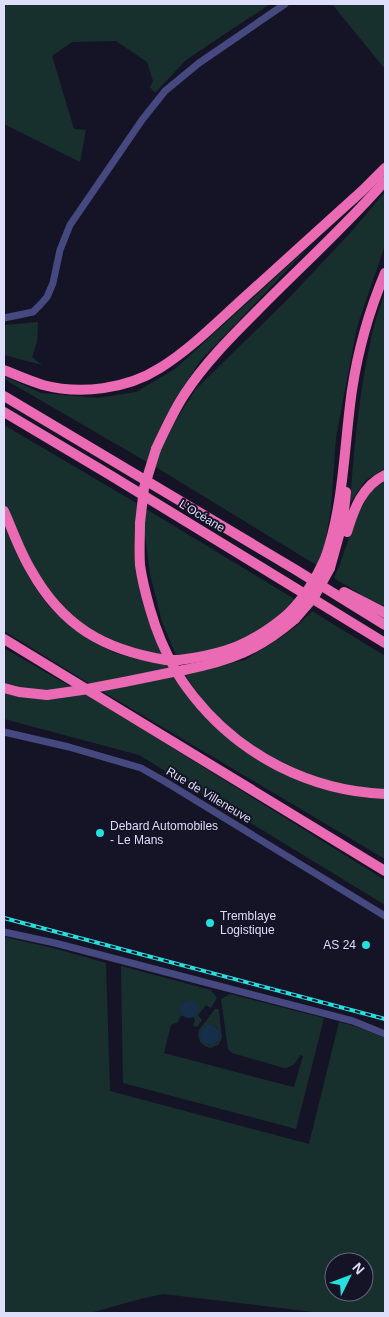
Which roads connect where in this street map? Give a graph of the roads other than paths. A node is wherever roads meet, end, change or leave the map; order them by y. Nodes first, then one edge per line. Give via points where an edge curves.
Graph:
1 (285, 4) edge
2 (385, 168) edge
3 (385, 181) edge
4 (385, 273) edge
5 (4, 318) edge
6 (4, 370) edge
7 (4, 396) edge
8 (4, 412) edge
9 (385, 475) edge
10 (4, 511) edge
11 (331, 562) junction
12 (296, 570) junction
13 (385, 613) edge
14 (385, 625) edge
15 (4, 639) edge
16 (385, 642) edge
17 (181, 665) junction
18 (4, 688) edge
19 (4, 732) edge
20 (385, 794) edge
21 (385, 871) edge
22 (385, 916) edge
23 (4, 932) edge
24 (385, 1034) edge

1 - 5 street via 199,63 165,91 70,225 47,297 33,312
2 - 6 highway via 191,346 159,370 122,384 86,390 43,385
3 - 20 highway, bridge via 216,354 184,395 156,449 144,488 140,523 140,565 154,625 175,670 203,708 244,745 292,773 351,791
4 - 11 highway via 372,305 352,389
7 - 12 highway, L’Océane
8 - 16 highway, L’Océane
9 - 11 highway via 360,497
10 - 17 highway, bridge via 38,582 71,621 108,645
11 - 17 highway, bridge via 320,572 292,616 227,651
12 - 13 highway via 332,584
12 - 14 highway, L’Océane
15 - 21 highway
17 - 18 highway, bridge via 173,672 47,695
19 - 22 street, Rue de Villeneuve via 141,768
23 - 24 street via 353,1021

